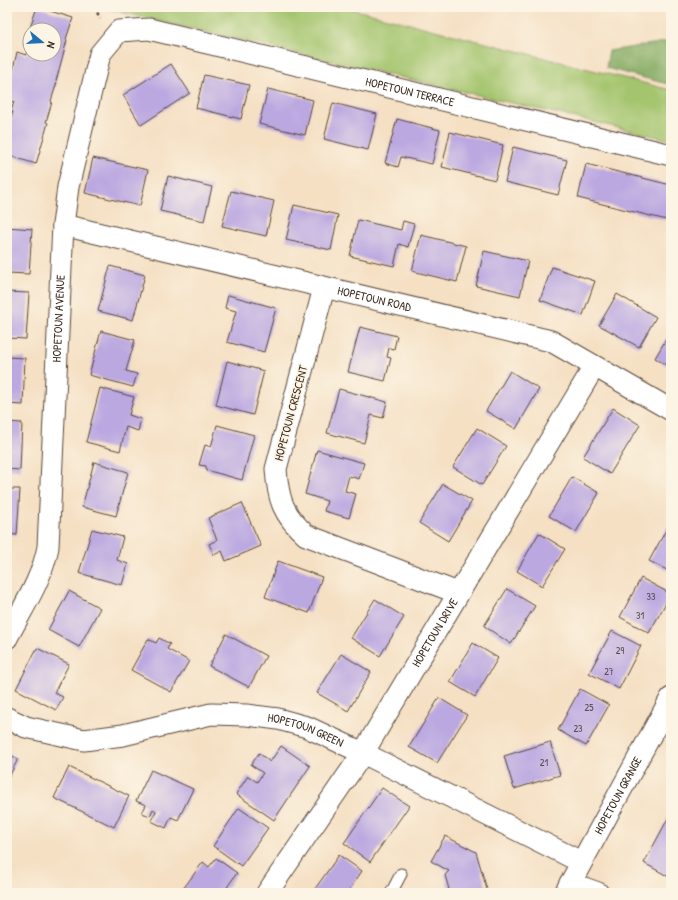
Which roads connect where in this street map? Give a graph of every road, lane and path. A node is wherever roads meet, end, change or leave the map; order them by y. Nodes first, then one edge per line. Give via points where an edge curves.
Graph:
1 (148, 29) joint
2 (671, 155) edge
3 (63, 225) junction
4 (324, 288) junction
5 (594, 367) junction
6 (671, 410) edge
7 (458, 593) junction
8 (7, 638) edge
9 (668, 709) edge
10 (7, 718) edge
11 (363, 753) junction
12 (581, 862) junction
13 (401, 874) dead end
14 (567, 888) edge
15 (267, 893) edge
16 (391, 893) edge
17 (598, 893) edge

1 - 2 street, HOPETOUN TERRACE
1 - 3 street, HOPETOUN AVENUE via 119,31 100,54 68,187
3 - 4 street, HOPETOUN ROAD
3 - 8 street, HOPETOUN AVENUE via 48,547 40,574
4 - 5 street, HOPETOUN ROAD via 551,341
4 - 7 street, HOPETOUN CRESCENT via 276,469 278,491 286,514 306,535
5 - 6 street, HOPETOUN ROAD
5 - 7 street, HOPETOUN DRIVE
7 - 11 street, HOPETOUN DRIVE
9 - 12 street, HOPETOUN GRANGE
10 - 11 street, HOPETOUN GREEN via 26,727 84,740 123,735 211,714 247,715 278,719 307,727
11 - 12 street, HOPETOUN GREEN
11 - 15 street, HOPETOUN DRIVE
12 - 14 street, HOPETOUN GRANGE
13 - 16 lane
14 - 17 street

